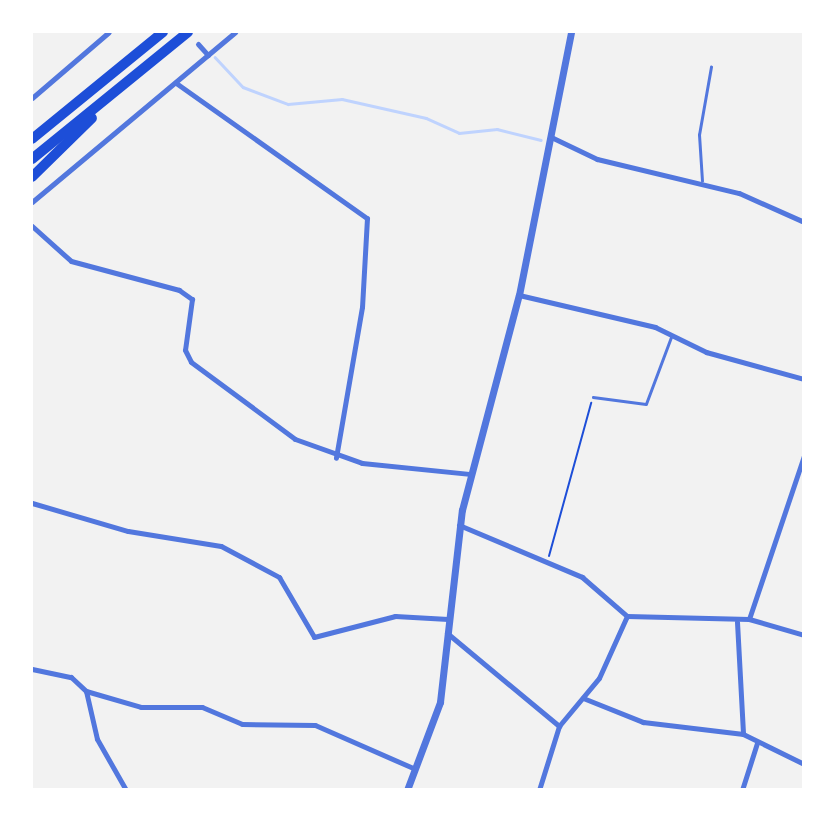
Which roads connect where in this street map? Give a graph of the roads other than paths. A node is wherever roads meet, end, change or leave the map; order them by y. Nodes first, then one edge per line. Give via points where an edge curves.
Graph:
1 (109, 32) edge
2 (162, 32) edge
3 (188, 32) edge
4 (235, 32) edge
5 (571, 32) edge
6 (198, 44) dead end
7 (208, 55) junction
8 (711, 67) dead end
9 (136, 73) junction
10 (176, 83) junction
11 (32, 98) edge
12 (32, 131) edge
13 (551, 137) junction
14 (32, 139) edge
15 (32, 159) edge
16 (32, 177) edge
17 (702, 181) junction
18 (32, 202) edge
19 (803, 222) edge
20 (32, 226) edge
21 (519, 295) junction
22 (671, 337) junction
23 (803, 379) edge
24 (593, 397) road end
25 (803, 456) edge
26 (336, 458) junction
27 (471, 474) junction
28 (32, 503) edge
29 (459, 525) junction
30 (627, 616) junction
31 (448, 619) junction
32 (749, 619) junction
33 (737, 622) junction
34 (447, 633) junction
35 (803, 635) edge
36 (32, 669) edge
37 (86, 691) junction
38 (583, 698) junction
39 (559, 726) junction
40 (743, 734) junction
41 (757, 743) junction
42 (803, 764) edge
43 (415, 769) junction
44 (126, 789) edge
45 (407, 789) edge
46 (539, 789) edge
47 (742, 789) edge

1 - 11 street
2 - 12 highway
2 - 14 highway
3 - 9 highway
4 - 7 street
5 - 13 street
6 - 7 street
7 - 10 street
8 - 17 lane via 699,135
9 - 15 highway
9 - 16 highway
10 - 18 street
10 - 26 street via 367,218 362,307
13 - 17 street via 597,159
13 - 21 street
17 - 19 street
20 - 26 street via 71,261 179,290 192,299 185,351 191,362 295,439
21 - 22 street via 655,327
21 - 27 street
22 - 23 street
22 - 24 lane via 646,404
25 - 32 street
26 - 27 street
27 - 29 street
28 - 31 street via 128,531 221,546 279,577 314,637 396,616
29 - 30 street via 582,577
29 - 31 street
30 - 33 street
30 - 38 street via 614,652
31 - 34 street
32 - 33 street
32 - 35 street
33 - 40 street
34 - 39 street
34 - 43 street via 440,702
36 - 37 street via 71,677
37 - 43 street via 141,706 202,707 243,724 315,724
37 - 44 street via 97,739
38 - 39 street
38 - 40 street via 634,720
39 - 46 street
40 - 41 street
41 - 42 street
41 - 47 street
43 - 45 street

